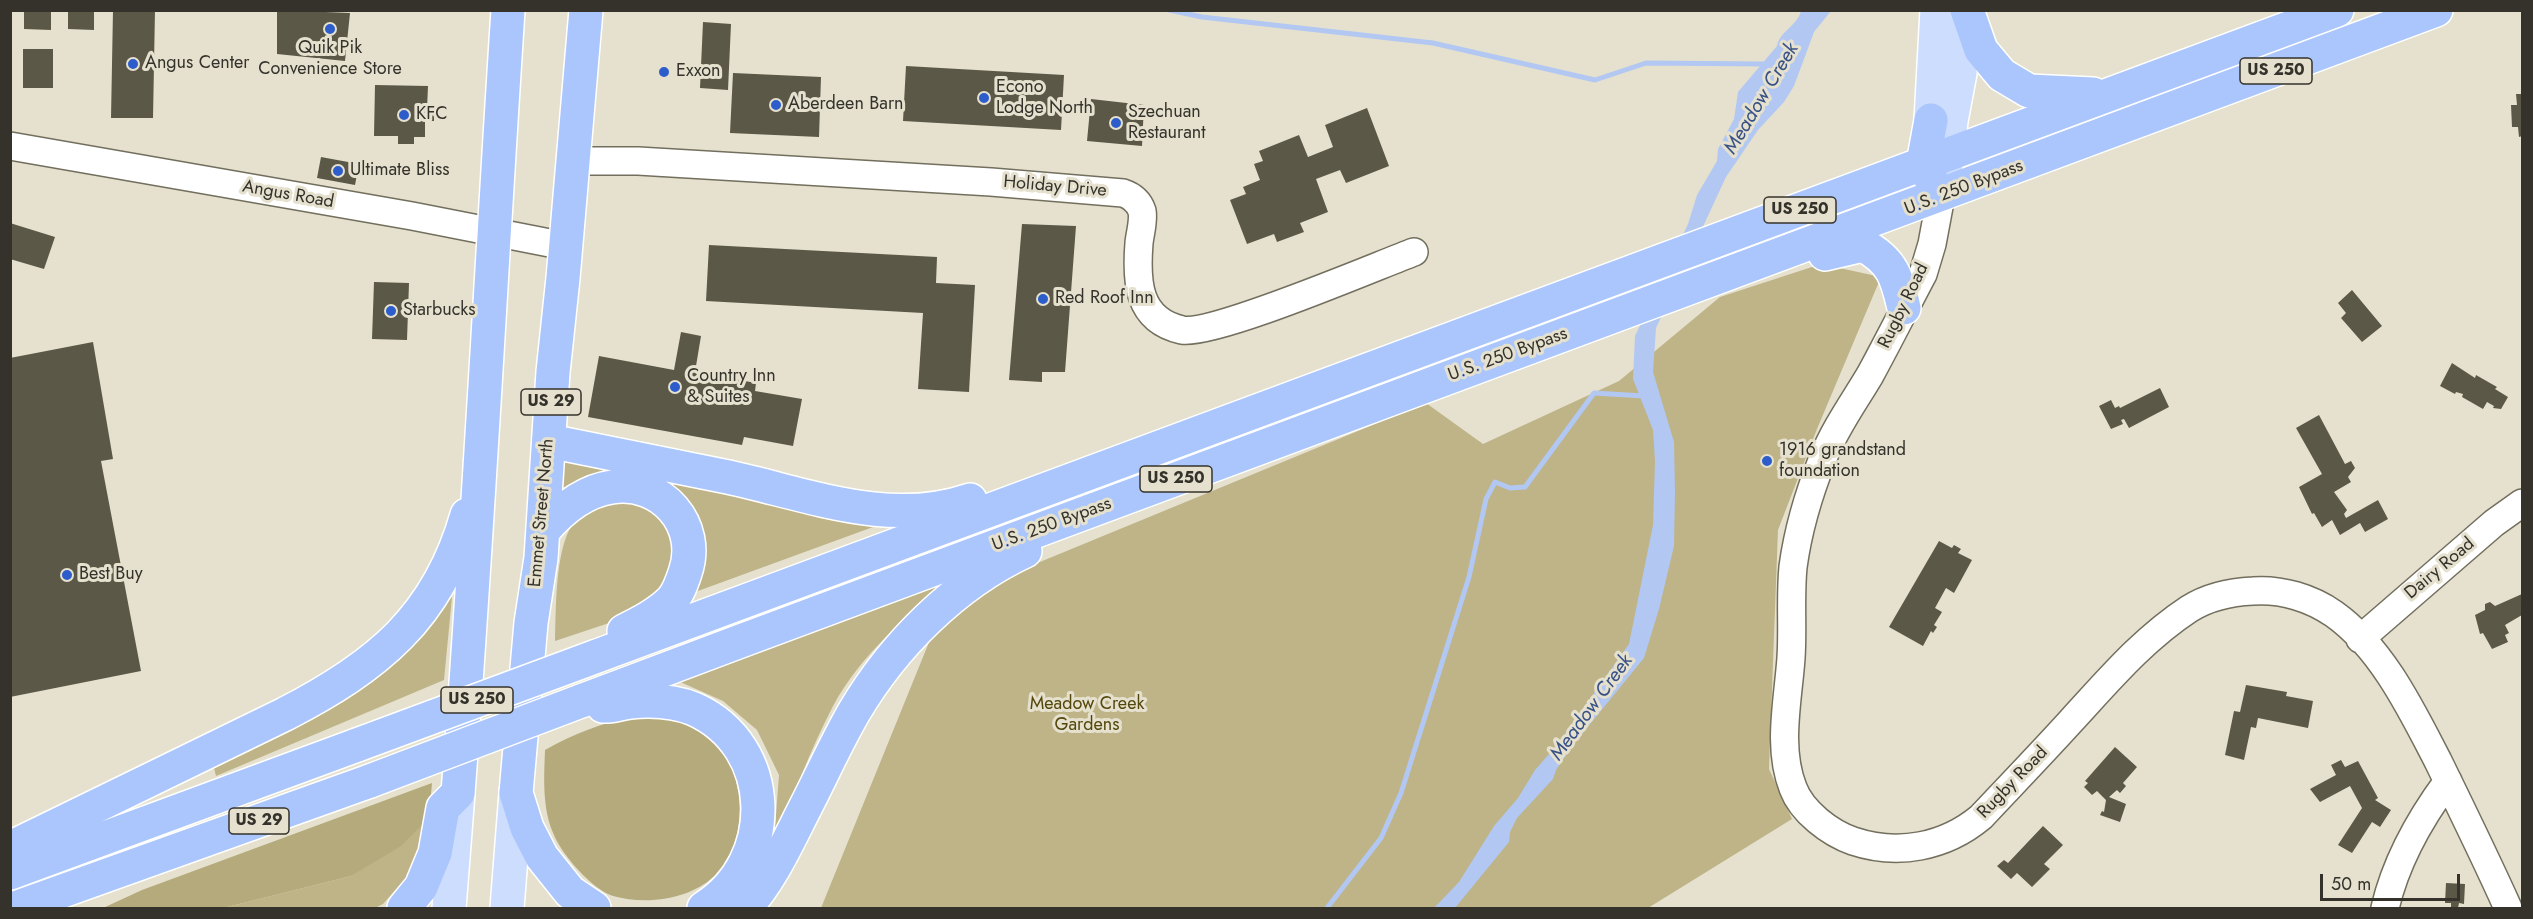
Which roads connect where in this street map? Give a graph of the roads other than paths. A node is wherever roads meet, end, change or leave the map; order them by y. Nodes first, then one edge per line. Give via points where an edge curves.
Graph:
1 (508, 10) edge
2 (586, 10) edge
3 (1937, 10) edge
4 (1960, 10) edge
5 (1968, 10) edge
6 (2337, 10) edge
7 (2436, 10) edge
8 (2459, 10) edge
9 (2370, 35) junction
10 (2110, 94) junction
11 (1931, 120) joint
12 (10, 146) edge
13 (1936, 160) junction
14 (573, 161) junction
15 (1941, 196) junction
16 (495, 232) junction
17 (565, 246) junction
18 (1414, 252) dead end
19 (1773, 260) junction
20 (1904, 308) junction
21 (1207, 431) junction
22 (549, 441) junction
23 (482, 464) junction
24 (2523, 503) edge
25 (1101, 507) junction
26 (544, 530) junction
27 (2360, 639) junction
28 (597, 656) junction
29 (580, 701) junction
30 (2448, 781) junction
31 (458, 793) junction
32 (516, 793) junction
33 (148, 861) junction
34 (12, 867) edge
35 (15, 909) edge
36 (68, 909) edge
37 (404, 909) edge
38 (449, 909) edge
39 (507, 909) edge
40 (594, 909) edge
41 (704, 909) edge
42 (745, 909) edge
43 (2385, 909) edge
44 (2508, 909) edge

1 - 16 highway
2 - 14 highway, Emmet Street North / US 29
3 - 11 main road
4 - 13 main road via 1960,72 1951,122
5 - 10 highway via 1981,50 1991,65 2029,91
6 - 10 highway, U.S. 250 Bypass / US 250
7 - 9 highway, U.S. 250 Bypass / US 250
8 - 9 highway
9 - 15 highway, U.S. 250 Bypass / US 250
10 - 13 highway, U.S. 250 Bypass / US 250
11 - 13 highway
12 - 16 street, Angus Road
13 - 15 highway
13 - 21 highway, U.S. 250 Bypass / US 250
14 - 17 highway, Emmet Street North / US 29
14 - 18 street, Holiday Drive via 650,162 1123,193 1139,204 1142,214 1138,257 1142,300 1161,322 1187,331 1257,312
15 - 19 highway, U.S. 250 Bypass / US 250
15 - 20 street, Rugby Road via 1923,274
16 - 17 street, Angus Road
16 - 23 highway
17 - 22 highway, Emmet Street North / US 29
19 - 20 highway via 1801,261 1863,245 1890,266
19 - 25 highway, U.S. 250 Bypass / US 250
20 - 27 street, Rugby Road via 1823,456 1809,496 1793,569 1786,761 1797,796 1828,828 1865,845 1888,848 1933,844 1954,835 1981,817 2130,656 2158,630 2208,599 2236,591 2265,590 2303,598 2336,615
21 - 22 highway via 1102,455 959,504 918,511 838,505 730,478
21 - 28 highway, U.S. 250 Bypass / US 250
22 - 26 highway, Emmet Street North / US 29
23 - 31 highway
23 - 34 highway via 461,535 437,588 411,624 360,671
24 - 27 street, Dairy Road via 2494,523
25 - 29 highway, U.S. 250 Bypass / US 250
25 - 42 highway via 1077,530 1012,558 965,588 915,631 854,712 788,842
26 - 28 highway via 576,501 612,487 649,491 670,505 685,525 687,567 672,601 619,634
26 - 32 highway, Emmet Street North / US 29 via 531,623
27 - 30 street, Rugby Road via 2405,698
28 - 34 highway, US 250, bridge
29 - 33 highway, US 29, bridge
29 - 41 highway, US 29 via 606,706 652,701 691,708 722,726 744,756 757,797 759,820 754,843 733,885
30 - 43 street via 2411,837
30 - 44 street, Rugby Road
31 - 37 highway via 443,808 435,853 421,886
31 - 38 main road
32 - 39 main road, Emmet Street North
32 - 40 highway, US 29 via 542,857 570,892
33 - 35 highway, US 29
33 - 36 highway via 123,885

